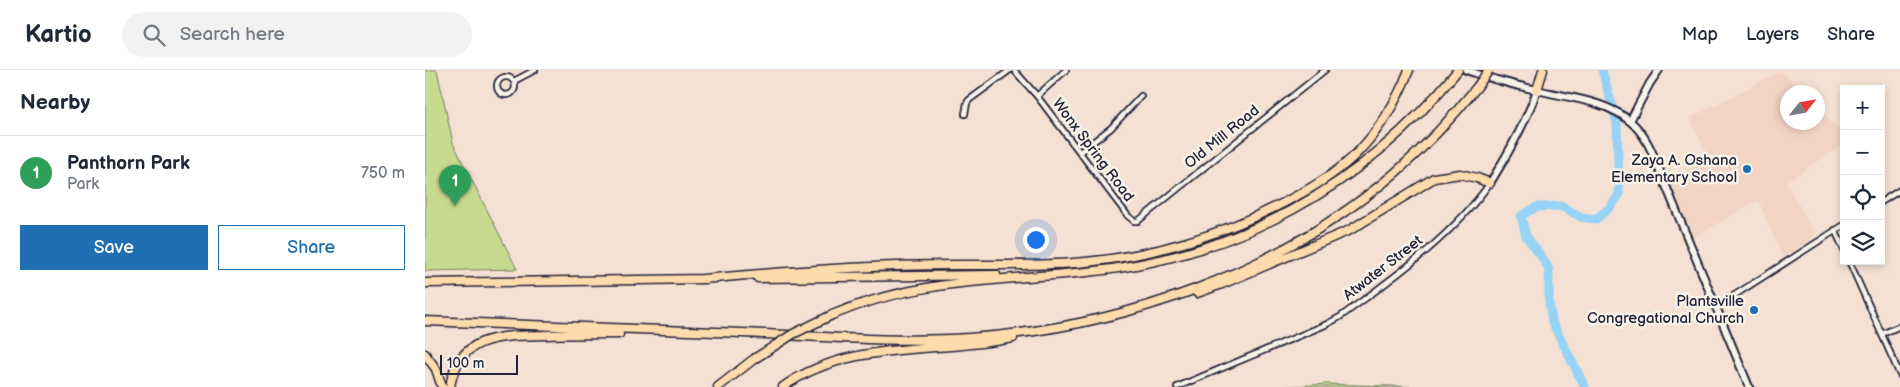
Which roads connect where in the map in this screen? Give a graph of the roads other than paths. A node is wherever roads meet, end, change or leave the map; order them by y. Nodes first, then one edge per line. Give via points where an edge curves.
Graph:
1 (535, 70) edge
2 (1010, 70) edge
3 (1014, 70) edge
4 (1066, 70) edge
5 (1325, 70) edge
6 (1409, 70) edge
7 (1458, 70) edge
8 (1466, 70) edge
9 (1489, 70) edge
10 (1543, 70) edge
11 (1659, 70) edge
12 (514, 81) junction
13 (1537, 90) junction
14 (1037, 96) junction
15 (1141, 96) dead end
16 (965, 114) dead end
17 (1630, 121) junction
18 (1079, 152) junction
19 (1490, 183) junction
20 (1900, 190) edge
21 (1885, 199) edge
22 (1134, 221) joint
23 (1840, 227) edge
24 (1835, 230) junction
25 (1840, 241) edge
26 (1851, 265) edge
27 (1066, 274) junction
28 (703, 279) junction
29 (425, 283) edge
30 (1161, 301) junction
31 (1716, 307) junction
32 (425, 322) edge
33 (1900, 326) edge
34 (1051, 328) junction
35 (712, 332) junction
36 (1882, 334) junction
37 (425, 354) edge
38 (1900, 375) edge
39 (442, 387) edge
40 (450, 387) edge
41 (718, 387) edge
42 (783, 387) edge
43 (1177, 387) edge
44 (1749, 387) edge

1 - 12 street
2 - 16 street via 969,100
3 - 14 street, Wonx Spring Road
4 - 14 street
5 - 22 street, Old Mill Road via 1141,220
6 - 28 highway via 1400,93 1380,126 1357,154 1338,169 1311,188 1262,214 1185,243 1140,254 1083,262 899,266
7 - 27 highway via 1405,128 1363,165 1275,219 1233,238 1179,256 1124,268
8 - 13 main road
9 - 30 highway, bridge via 1451,118 1379,187 1313,231 1264,258
10 - 13 highway
11 - 17 main road
12 - 12 street via 508,77 501,78 499,90 511,93 515,88
13 - 17 main road via 1610,109
13 - 19 main road, Atwater Street
14 - 18 street, Wonx Spring Road
15 - 18 street via 1111,128
17 - 31 main road via 1650,148
18 - 22 street, Wonx Spring Road
19 - 30 highway via 1460,174 1434,178 1344,233 1209,289
19 - 43 street, Atwater Street via 1439,240 1340,317
20 - 21 street
23 - 24 street
24 - 25 street
24 - 31 street
26 - 36 street
27 - 28 highway
27 - 41 highway, bridge via 920,288 874,299 793,334
28 - 29 highway
30 - 34 highway
31 - 44 main road
32 - 35 highway
33 - 36 street
34 - 35 highway via 996,336 921,340
34 - 42 highway via 1000,341 862,355 823,366
35 - 40 highway via 492,338 475,346 461,359
36 - 38 street
37 - 39 highway via 436,369

